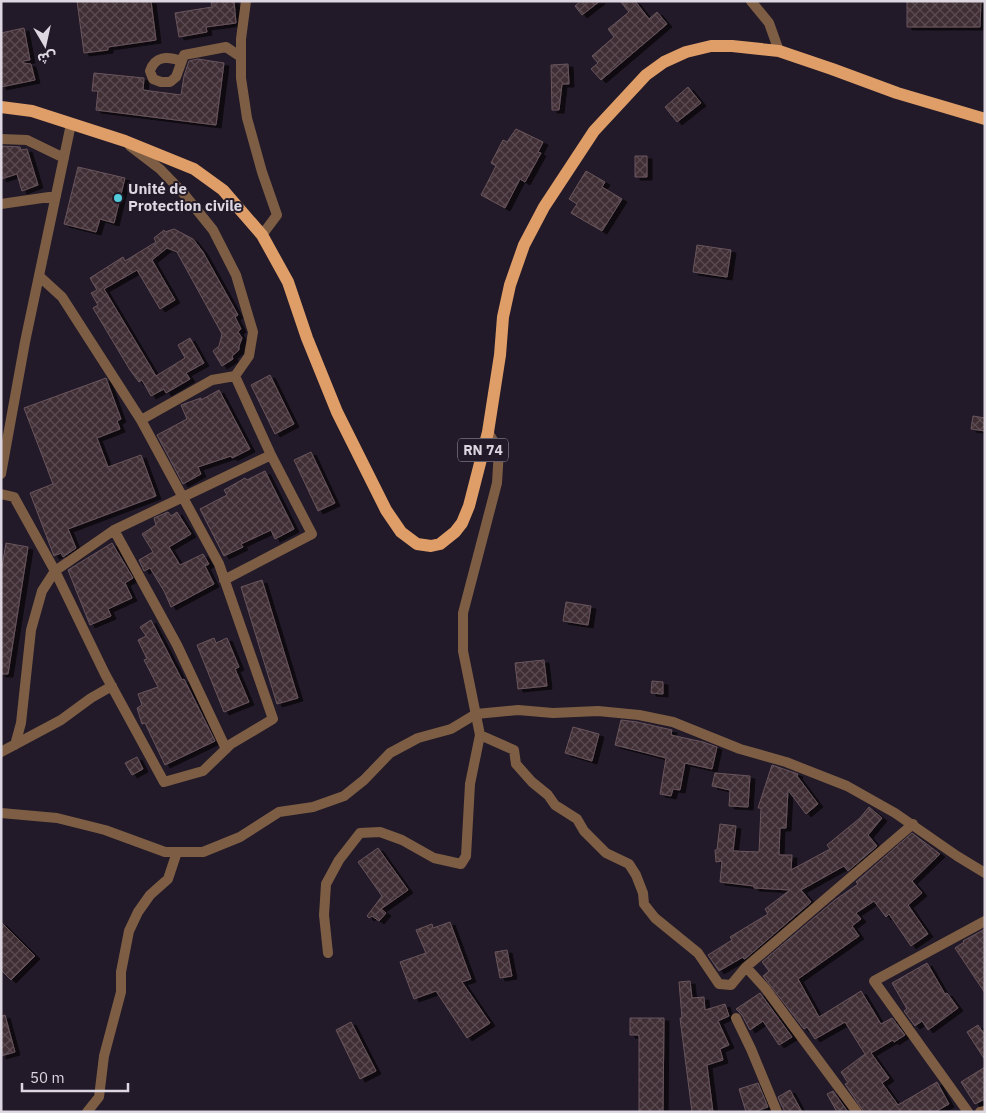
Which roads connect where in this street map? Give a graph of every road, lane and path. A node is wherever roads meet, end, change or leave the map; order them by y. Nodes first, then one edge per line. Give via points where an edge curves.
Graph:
1 (246, 1) edge
2 (751, 1) edge
3 (779, 51) junction
4 (241, 57) junction
5 (181, 61) dead end
6 (1, 107) edge
7 (985, 118) edge
8 (71, 124) junction
9 (1, 138) edge
10 (125, 141) junction
11 (64, 158) junction
12 (56, 196) junction
13 (1, 204) edge
14 (262, 235) junction
15 (39, 276) junction
16 (235, 376) junction
17 (141, 420) junction
18 (488, 432) junction
19 (271, 455) junction
20 (1, 474) edge
21 (1, 494) edge
22 (182, 498) junction
23 (114, 530) junction
24 (55, 572) junction
25 (224, 580) junction
26 (112, 686) junction
27 (476, 714) junction
28 (480, 735) junction
29 (16, 745) junction
30 (226, 749) junction
31 (1, 752) edge
32 (1, 813) edge
33 (913, 824) junction
34 (177, 852) junction
35 (985, 873) edge
36 (985, 921) edge
37 (328, 953) dead end
38 (746, 967) junction
39 (736, 1018) dead end
40 (985, 1111) edge
41 (87, 1112) edge
42 (777, 1112) edge
43 (857, 1112) edge
44 (968, 1112) edge
45 (980, 1112) edge

1 - 4 street
2 - 3 street via 769,23
3 - 7 main road, RN 74 via 897,93
3 - 18 main road, RN 74 via 710,46 686,52 646,75 594,131 544,206 524,245 503,317
4 - 5 street via 226,47 184,55
4 - 14 street via 247,118 277,215
6 - 8 main road, RN 74
8 - 10 main road, RN 74
8 - 11 street
9 - 11 street via 27,140
10 - 14 main road, RN 74 via 194,169 223,190
10 - 16 street via 160,169 184,194 213,230 236,275 253,332 249,356
11 - 12 street
12 - 13 street
12 - 15 street
14 - 18 main road, RN 74 via 288,282 307,338 346,429 386,510 401,532 412,541 431,546 440,544 462,522
15 - 17 street via 62,297
15 - 20 street
16 - 17 street via 212,380
16 - 19 street
17 - 22 street
18 - 27 street via 499,450 497,483 463,613 463,651
19 - 22 street
19 - 25 street via 312,534
21 - 24 street via 14,497
22 - 23 street
22 - 25 street
23 - 24 street
23 - 30 street via 177,645
24 - 26 street
24 - 29 street via 42,590 31,630
25 - 30 street via 273,719
26 - 29 street
26 - 30 street via 164,782 202,771
27 - 28 street
27 - 33 street via 518,710 553,713 598,711 673,722 838,783
27 - 34 street via 451,729 418,738 390,753 344,796 313,807 279,812 240,837 204,852
28 - 37 street via 470,784 466,856 461,864 434,858 380,832 360,833 326,884 324,915
28 - 38 street via 514,750 516,764 555,805 577,819 606,854 629,864 643,893 644,904 655,918 698,953 719,984 731,985
29 - 31 street
32 - 34 street via 57,818 105,830 165,852
33 - 35 street
33 - 38 street
34 - 41 street via 168,879 150,895 129,931 121,972 121,992 104,1056 99,1097
36 - 44 street via 874,981
38 - 43 street
39 - 42 street
40 - 45 street

